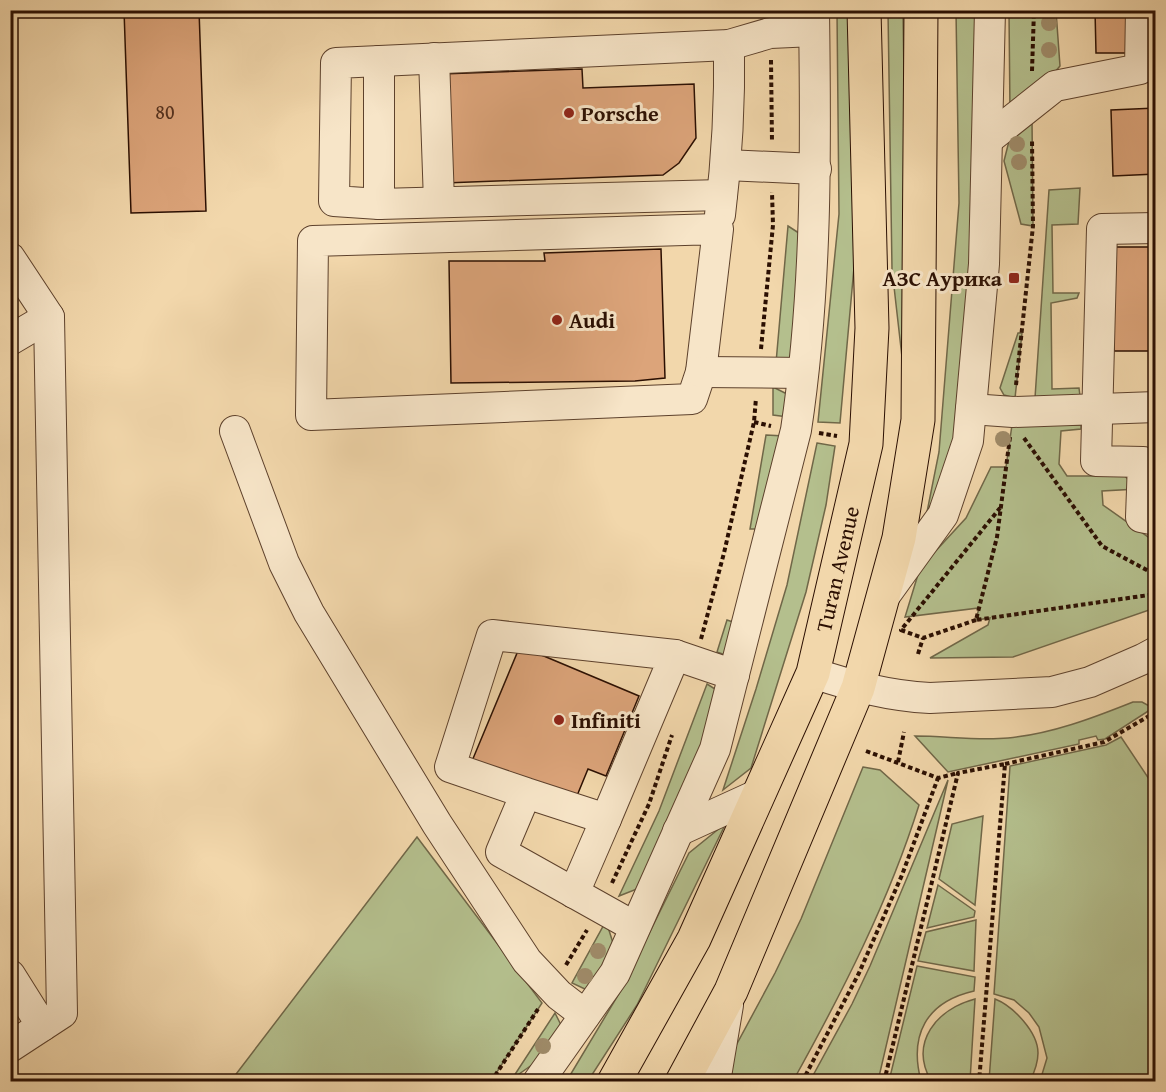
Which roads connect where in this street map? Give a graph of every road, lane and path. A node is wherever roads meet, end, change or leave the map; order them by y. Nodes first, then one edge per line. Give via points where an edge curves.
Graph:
1 (864, 10) edge
2 (921, 10) edge
3 (990, 10) edge
4 (1034, 10) edge
5 (1141, 10) edge
6 (814, 21) edge
7 (771, 33) junction
8 (729, 45) junction
9 (434, 58) junction
10 (379, 61) junction
11 (1031, 105) junction
12 (987, 140) junction
13 (726, 165) junction
14 (772, 167) junction
15 (816, 169) junction
16 (722, 195) junction
17 (439, 202) junction
18 (379, 204) junction
19 (1155, 228) edge
20 (718, 229) junction
21 (10, 258) edge
22 (49, 317) junction
23 (10, 340) edge
24 (701, 372) junction
25 (758, 372) junction
26 (803, 373) junction
27 (1016, 387) dead end
28 (1155, 407) edge
29 (971, 409) junction
30 (1096, 409) junction
31 (754, 422) dead end
32 (235, 431) dead end
33 (1011, 431) dead end
34 (813, 432) dead end
35 (1021, 434) dead end
36 (837, 436) dead end
37 (1001, 507) junction
38 (1155, 520) edge
39 (1155, 575) edge
40 (1155, 594) edge
41 (881, 601) junction
42 (976, 620) junction
43 (923, 638) junction
44 (918, 654) dead end
45 (675, 655) junction
46 (1151, 663) edge
47 (813, 673) junction
48 (734, 675) junction
49 (858, 688) junction
50 (1155, 712) edge
51 (904, 732) dead end
52 (866, 751) dead end
53 (898, 762) junction
54 (1005, 764) junction
55 (958, 773) junction
56 (938, 778) junction
57 (526, 793) junction
58 (759, 794) junction
59 (606, 819) junction
60 (678, 831) junction
61 (574, 893) junction
62 (635, 927) junction
63 (10, 975) edge
64 (731, 991) junction
65 (585, 1015) junction
66 (42, 1026) junction
67 (10, 1047) edge
68 (538, 1082) edge
69 (614, 1082) edge
70 (682, 1082) edge
71 (715, 1082) edge
72 (802, 1082) edge
73 (884, 1082) edge
74 (979, 1082) edge

1 - 47 main road, Turan Avenue via 873,328 866,444
2 - 41 main road via 918,420 899,538
3 - 12 street
4 - 11 path
5 - 11 street via 1140,69 1055,86
6 - 7 street
6 - 15 street
7 - 8 street
7 - 14 path
8 - 9 street
8 - 13 street
9 - 10 street
9 - 17 street
10 - 18 street
10 - 18 street via 336,63 334,201
11 - 12 street
11 - 27 path via 1033,226
12 - 29 street via 984,264
13 - 14 street
13 - 16 street
14 - 15 street
14 - 25 path via 773,225
15 - 26 street
16 - 17 street
16 - 20 street
17 - 18 street
19 - 30 street via 1102,229
20 - 24 street
20 - 24 street via 313,241 311,415 692,399
21 - 22 street
22 - 23 street
22 - 66 street via 62,1013
24 - 25 street
25 - 26 street
25 - 31 path
26 - 48 street via 796,430
28 - 30 street
29 - 30 street
29 - 41 street via 968,441 943,515
30 - 38 street via 1096,461 1143,462 1141,518
32 - 65 street via 284,563 315,623 437,824 527,962 559,996
33 - 37 path
34 - 36 path
35 - 39 path via 1102,546
37 - 42 path
37 - 43 path via 902,630
40 - 42 path
41 - 49 main road
42 - 43 path
43 - 44 path
45 - 48 street
45 - 57 street via 492,635 450,767
45 - 59 street
46 - 49 street via 1052,692 930,698
47 - 49 street
47 - 58 main road, Turan Avenue
48 - 60 street via 715,749
49 - 64 main road
50 - 54 path via 1104,742
51 - 53 path
52 - 53 path
53 - 56 path
54 - 55 path
54 - 74 path
55 - 56 path
55 - 73 path
56 - 72 path via 902,875 859,973
57 - 59 street
57 - 61 street via 501,852
58 - 60 street
58 - 69 main road, Turan Avenue via 694,939
59 - 61 street
60 - 62 street
61 - 62 street
62 - 65 street via 615,973
63 - 66 street
64 - 70 main road
64 - 71 street
65 - 68 street
66 - 67 street

